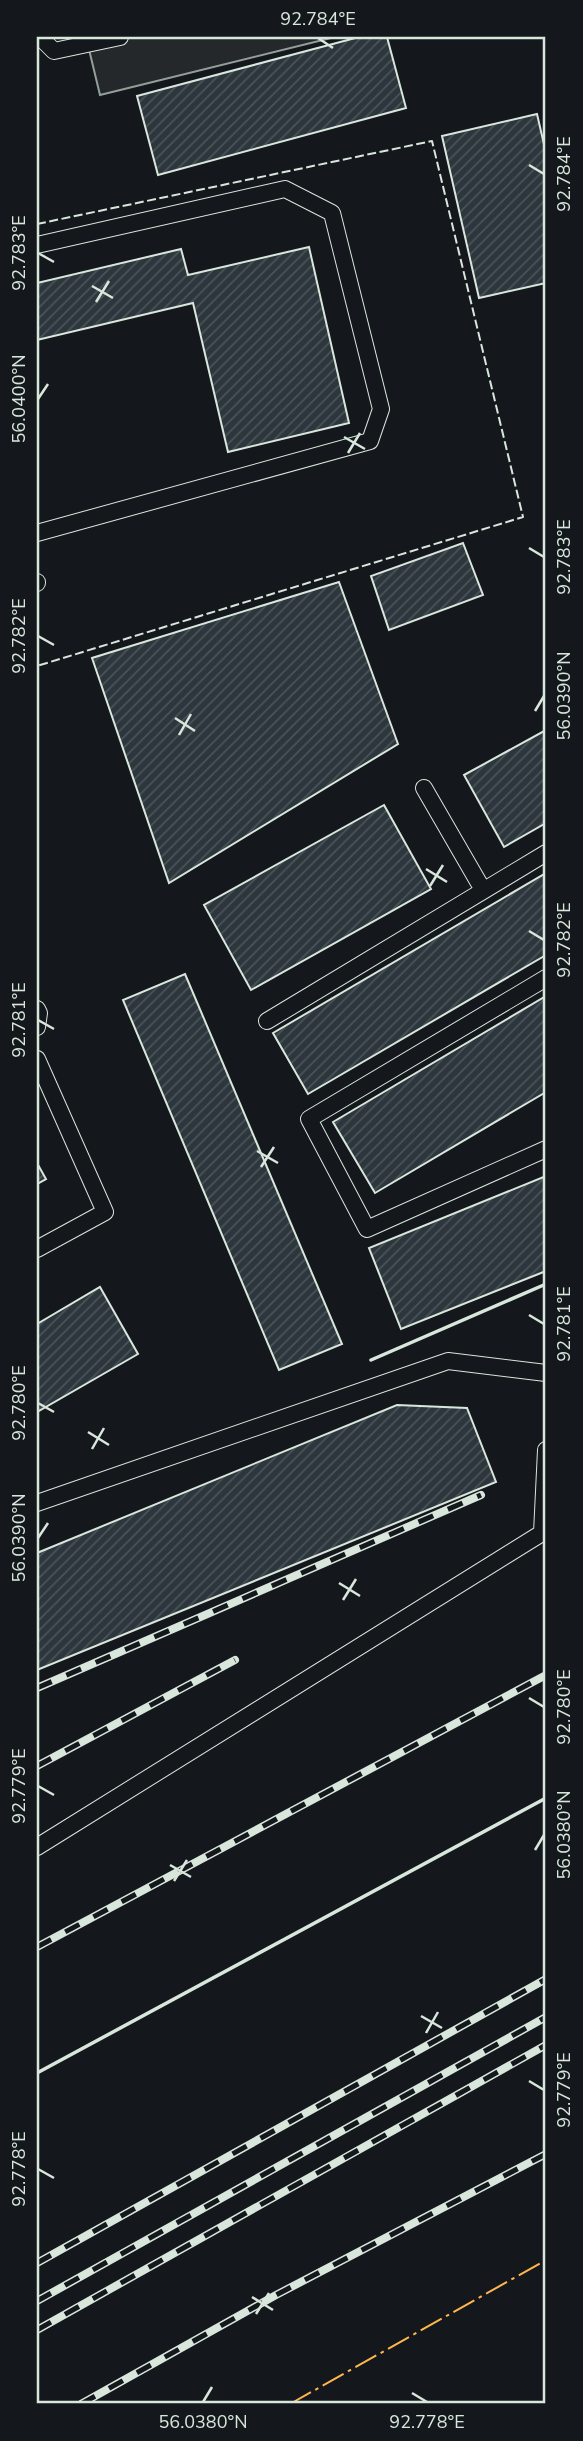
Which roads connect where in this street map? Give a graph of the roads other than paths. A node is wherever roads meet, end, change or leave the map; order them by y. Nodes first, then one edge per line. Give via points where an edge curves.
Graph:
1 (40, 37) edge
2 (120, 37) edge
3 (37, 245) edge
4 (37, 533) edge
5 (424, 788) dead end
6 (546, 853) edge
7 (483, 890) junction
8 (546, 978) edge
9 (37, 1009) edge
10 (267, 1021) dead end
11 (37, 1027) edge
12 (37, 1059) edge
13 (546, 1149) edge
14 (37, 1249) edge
15 (546, 1373) edge
16 (546, 1450) edge
17 (37, 1503) edge
18 (37, 1847) edge

1 - 2 lane via 54,51
3 - 4 lane via 285,189 332,213 381,409 370,441
5 - 7 lane
6 - 7 lane
7 - 10 lane
8 - 13 lane via 309,1119 368,1229
9 - 11 lane
12 - 14 lane via 105,1213
15 - 17 lane via 448,1362
16 - 18 lane via 542,1533

